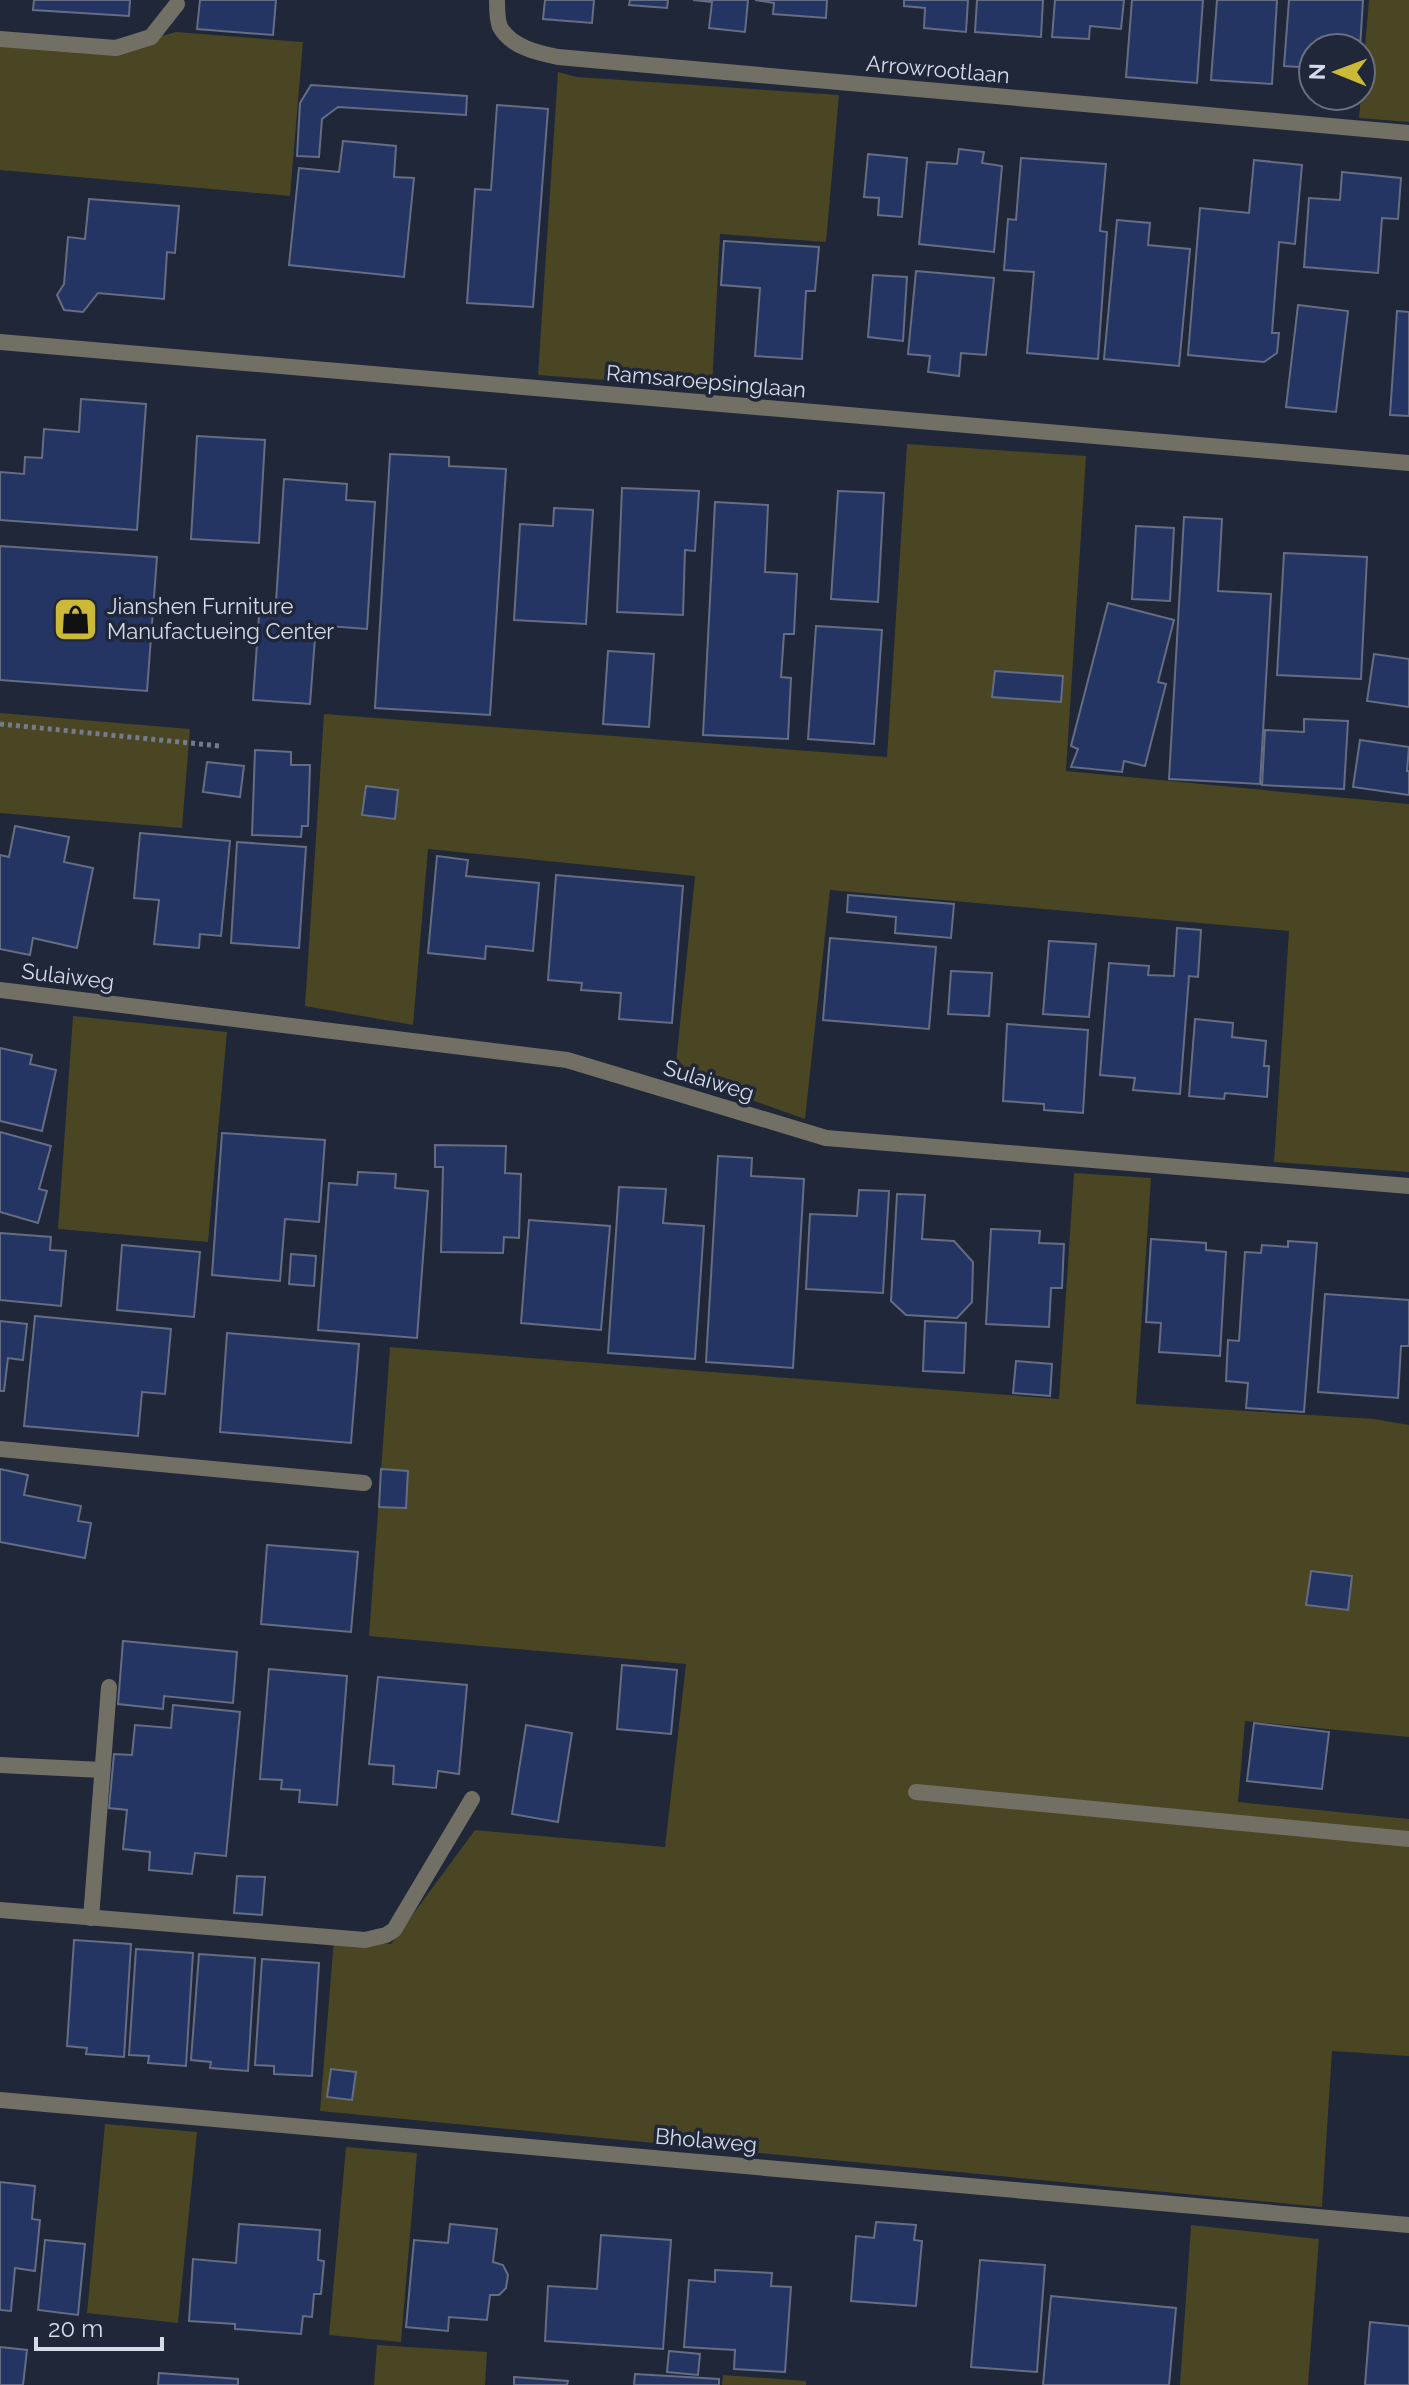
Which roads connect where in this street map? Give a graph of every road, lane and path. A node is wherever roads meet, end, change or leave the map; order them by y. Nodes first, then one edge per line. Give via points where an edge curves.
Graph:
1 (497, 0) edge
2 (177, 4) dead end
3 (0, 39) edge
4 (1409, 133) edge
5 (0, 342) edge
6 (1409, 463) edge
7 (0, 724) edge
8 (220, 746) dead end
9 (0, 990) edge
10 (1409, 1186) edge
11 (0, 1449) edge
12 (364, 1483) dead end
13 (109, 1687) dead end
14 (0, 1765) edge
15 (102, 1770) junction
16 (916, 1792) dead end
17 (472, 1799) dead end
18 (1409, 1839) edge
19 (0, 1910) edge
20 (91, 1918) junction
21 (0, 2100) edge
22 (1409, 2225) edge

1 - 4 street, Arrowrootlaan via 500,26 513,40 558,57
2 - 3 street via 151,37 116,48
5 - 6 street, Ramsaroepsinglaan
7 - 8 path
9 - 10 street, Sulaiweg via 567,1060 826,1138
11 - 12 street
13 - 15 street
14 - 15 street
15 - 20 street
16 - 18 street
17 - 20 street via 394,1930 386,1935 365,1940
19 - 20 street
21 - 22 street, Bholaweg

